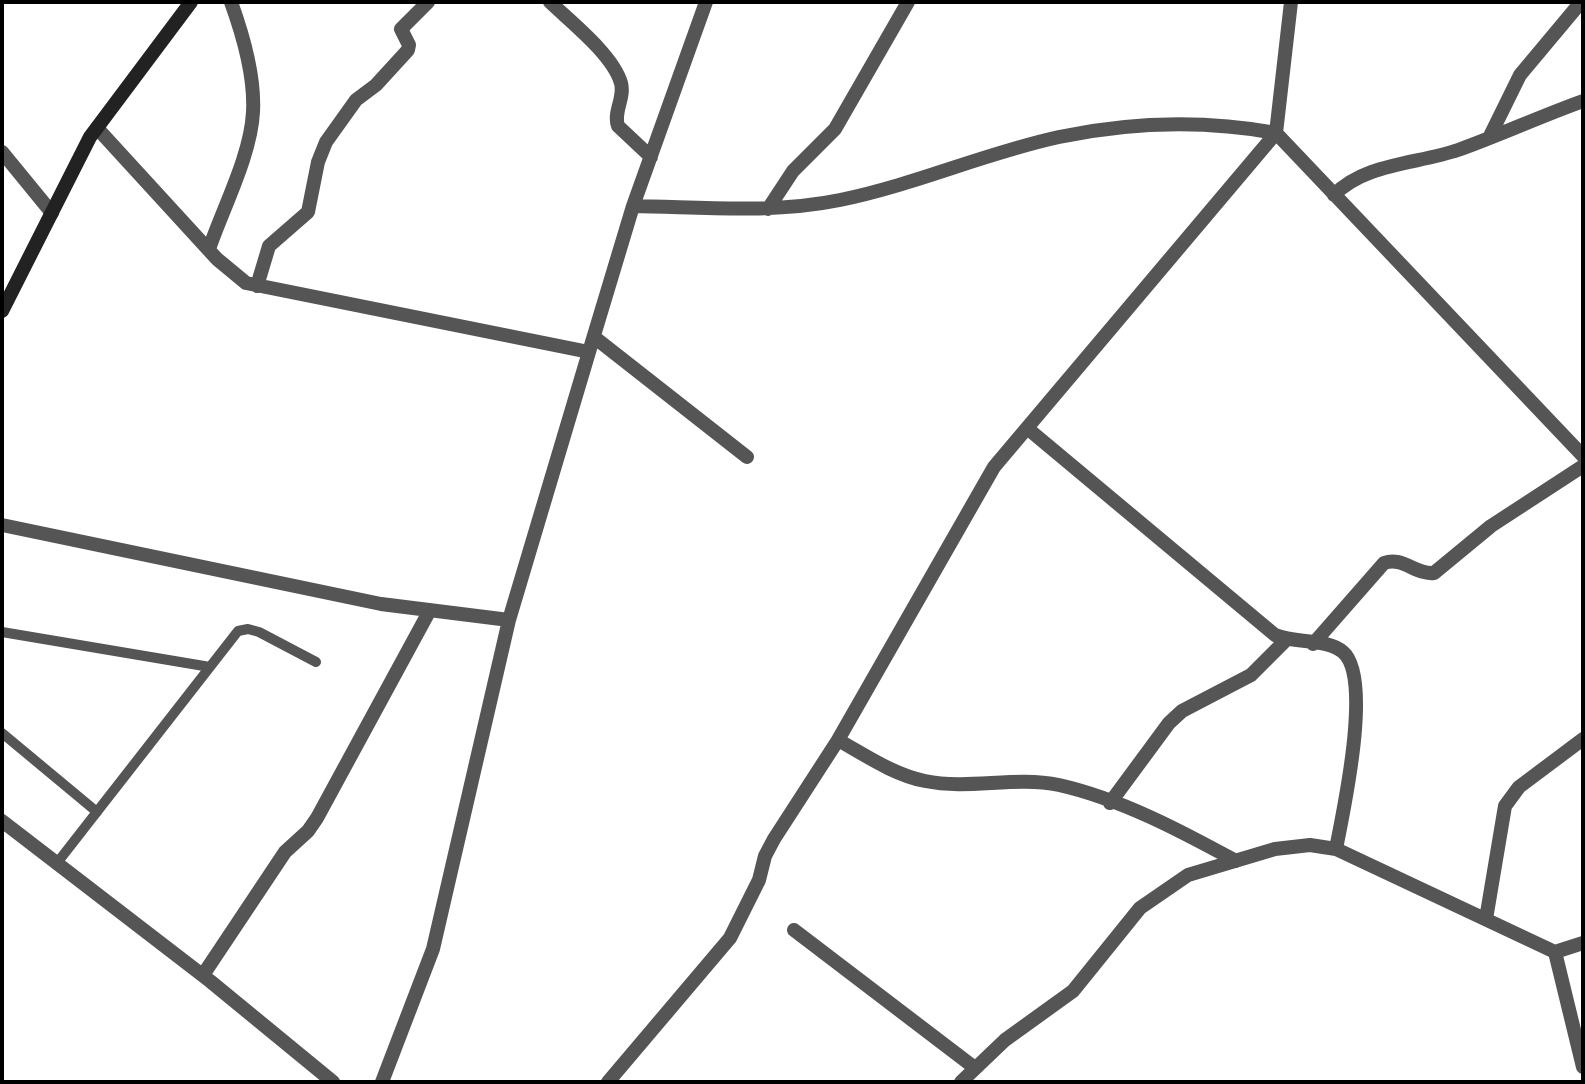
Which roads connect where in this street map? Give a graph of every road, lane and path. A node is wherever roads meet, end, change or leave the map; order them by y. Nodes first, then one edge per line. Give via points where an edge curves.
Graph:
1 (191, 2) edge
2 (231, 2) edge
3 (428, 2) edge
4 (550, 2) edge
5 (706, 2) edge
6 (908, 2) edge
7 (1291, 2) edge
8 (1581, 2) edge
9 (1583, 101) edge
10 (97, 128) junction
11 (1276, 134) junction
12 (1489, 138) junction
13 (2, 152) edge
14 (651, 157) junction
15 (1334, 195) junction
16 (633, 206) junction
17 (768, 209) junction
18 (52, 213) junction
19 (209, 250) junction
20 (257, 286) junction
21 (2, 311) edge
22 (594, 337) junction
23 (589, 352) junction
24 (1027, 428) junction
25 (1583, 456) edge
26 (747, 457) dead end
27 (1583, 466) edge
28 (2, 525) edge
29 (430, 610) junction
30 (509, 620) junction
31 (2, 632) edge
32 (1286, 640) junction
33 (1312, 644) junction
34 (316, 662) dead end
35 (210, 667) junction
36 (2, 733) edge
37 (1583, 739) edge
38 (838, 740) junction
39 (1110, 803) junction
40 (97, 812) junction
41 (2, 821) edge
42 (1336, 849) junction
43 (1236, 861) junction
44 (57, 863) junction
45 (1486, 919) junction
46 (794, 930) dead end
47 (1583, 943) edge
48 (1555, 952) junction
49 (203, 975) junction
50 (1583, 1067) edge
51 (975, 1068) junction
52 (333, 1082) edge
53 (382, 1082) edge
54 (608, 1082) edge
55 (961, 1082) edge

1 - 10 main road
2 - 19 street via 247,61 253,113
3 - 20 street via 401,29 408,50 356,100 326,142 308,212 269,246
4 - 14 street via 610,64 621,82 618,126
5 - 14 street
6 - 17 street via 835,129 793,171
7 - 11 street
8 - 12 street via 1520,75
9 - 12 street
10 - 18 main road
10 - 19 street
11 - 15 street
11 - 17 street via 1227,124 1180,122 1060,137 839,200
11 - 24 street
12 - 15 street via 1346,182
13 - 18 street
14 - 16 street
15 - 25 street
16 - 17 street
16 - 22 street
18 - 21 main road
19 - 20 street via 234,276
20 - 23 street
22 - 23 street
22 - 26 street
23 - 30 street
24 - 32 street via 1245,613
24 - 38 street via 994,467
27 - 33 street via 1491,526 1434,573 1420,572 1399,561 1384,564
28 - 29 street via 381,604
29 - 30 street
29 - 49 street via 317,818 285,852
30 - 53 street via 433,949
31 - 35 lane
32 - 33 street
32 - 39 street via 1251,675 1182,710
33 - 42 street via 1342,651 1355,675 1352,767
34 - 35 lane via 248,629 238,631
35 - 40 lane
36 - 40 lane
37 - 45 street via 1519,787 1505,806
38 - 39 street via 880,764 924,781 1041,782
38 - 54 street via 774,839 730,937
39 - 43 street
40 - 44 lane
41 - 44 street
42 - 43 street via 1298,846
42 - 45 street
43 - 51 street via 1188,875 1160,892 1140,908 1073,991
44 - 49 street
45 - 48 street
46 - 51 street
47 - 48 street
48 - 50 street
49 - 52 street
51 - 55 street

